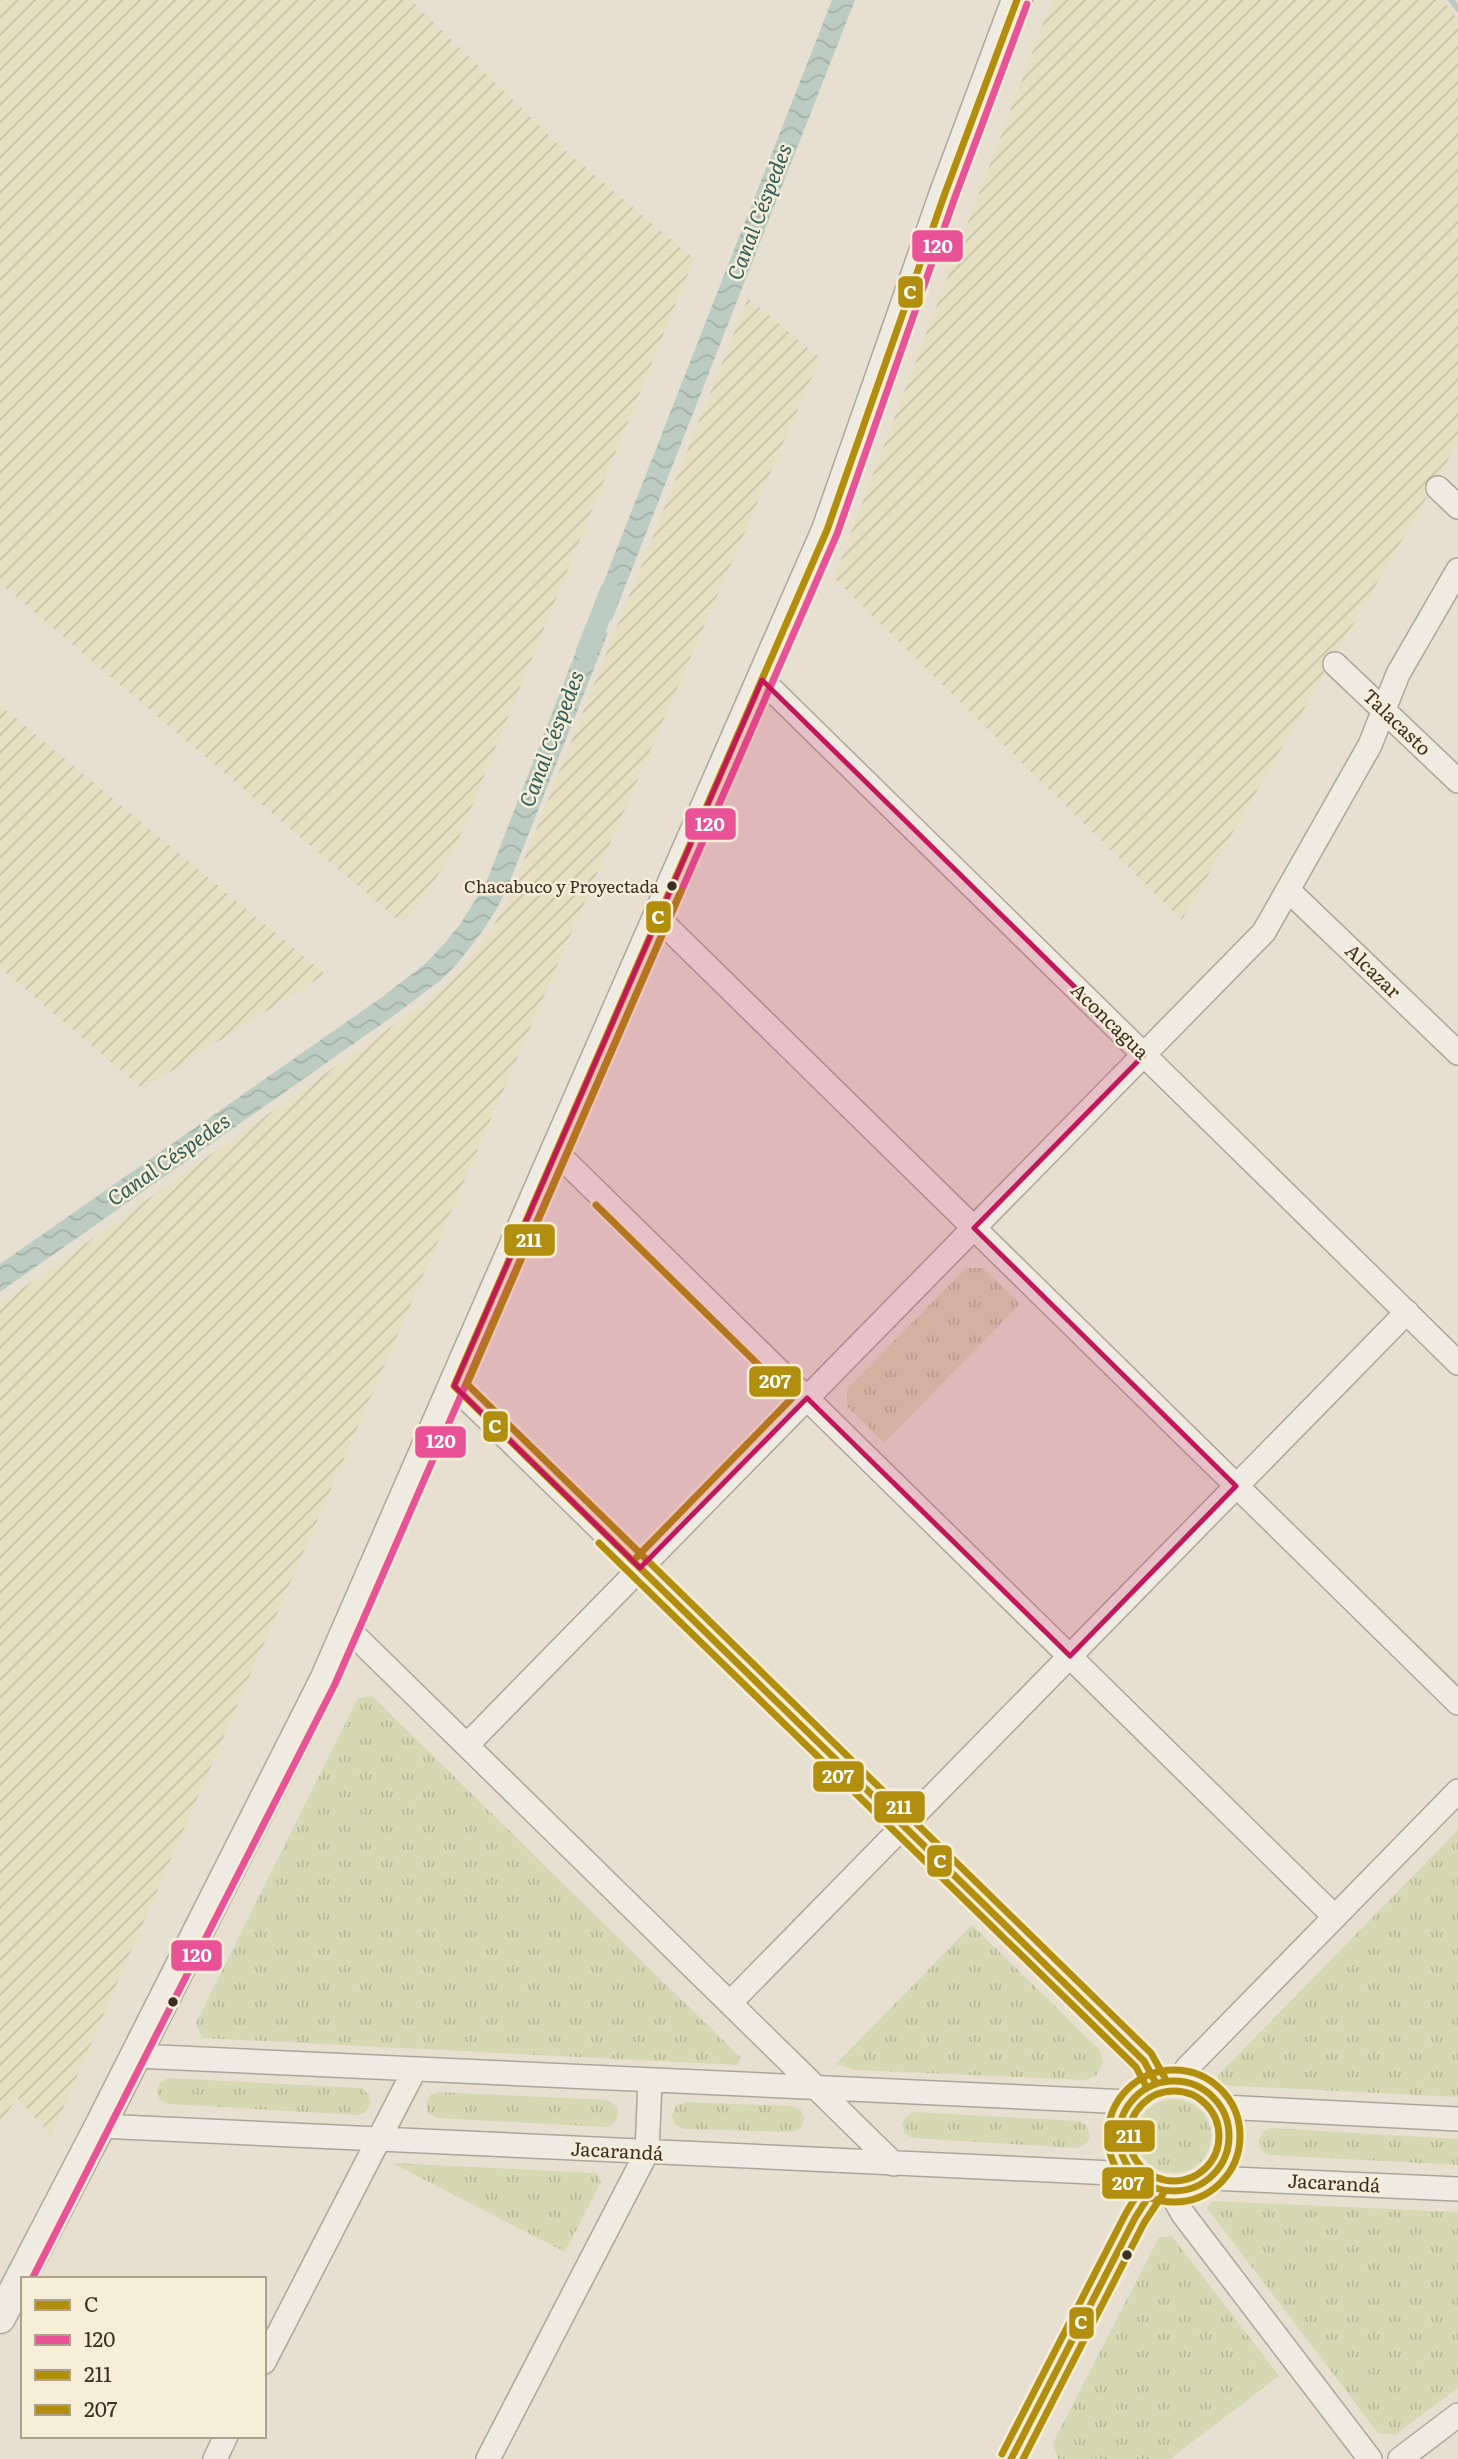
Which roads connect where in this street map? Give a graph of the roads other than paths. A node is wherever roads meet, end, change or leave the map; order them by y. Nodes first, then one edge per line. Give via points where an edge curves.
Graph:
1 (1017, 0) edge
2 (1438, 488) dead end
3 (1458, 507) edge
4 (1458, 570) edge
5 (1335, 664) dead end
6 (762, 680) junction
7 (1384, 710) junction
8 (1458, 781) edge
9 (1288, 890) junction
10 (658, 918) junction
11 (1458, 1053) edge
12 (1144, 1055) junction
13 (556, 1152) junction
14 (974, 1228) junction
15 (1407, 1312) junction
16 (1458, 1363) edge
17 (454, 1386) junction
18 (807, 1398) junction
19 (1237, 1486) junction
20 (640, 1568) junction
21 (348, 1629) junction
22 (1070, 1656) junction
23 (1458, 1703) edge
24 (467, 1745) junction
25 (1458, 1791) edge
26 (903, 1826) junction
27 (1335, 1917) junction
28 (730, 2003) junction
29 (136, 2056) junction
30 (415, 2069) junction
31 (650, 2081) junction
32 (1180, 2081) junction
33 (1156, 2083) junction
34 (818, 2089) junction
35 (1129, 2102) junction
36 (1222, 2107) junction
37 (1458, 2119) edge
38 (100, 2126) junction
39 (379, 2139) junction
40 (647, 2152) junction
41 (894, 2164) junction
42 (1134, 2174) junction
43 (1211, 2178) junction
44 (1162, 2189) junction
45 (1458, 2189) edge
46 (21, 2277) edge
47 (21, 2278) edge
48 (0, 2318) edge
49 (266, 2358) edge
50 (1458, 2415) edge
51 (225, 2438) edge
52 (215, 2459) edge
53 (488, 2459) edge
54 (1011, 2459) edge
55 (1370, 2459) edge
56 (1400, 2459) edge

1 - 6 street via 827,530
2 - 3 street
4 - 7 street via 1398,674
5 - 7 street, Talacasto
6 - 10 street
6 - 12 street, Aconcagua
7 - 8 street, Talacasto
7 - 9 street via 1370,745
9 - 11 street, Alcazar
9 - 12 street via 1264,932
10 - 13 street
10 - 14 street
12 - 14 street
12 - 15 street, Aconcagua
13 - 17 street
13 - 18 street
14 - 18 street
14 - 19 street
15 - 16 street, Aconcagua
15 - 19 street
17 - 20 street
17 - 21 street
18 - 20 street
18 - 22 street
19 - 22 street
19 - 23 street
20 - 24 street
20 - 26 street
21 - 24 street
21 - 29 street
22 - 26 street
22 - 27 street
24 - 28 street
25 - 27 street
26 - 28 street
26 - 33 street via 1144,2061
27 - 32 street via 1187,2068
28 - 34 street
29 - 30 street
29 - 38 street
30 - 31 street
30 - 39 street
31 - 34 street
31 - 40 street
32 - 33 street
32 - 36 street via 1204,2089
33 - 35 street
34 - 35 street
34 - 41 street
35 - 42 street via 1119,2139
36 - 37 street
36 - 43 street via 1230,2137 1221,2166
38 - 39 street, Jacarandá
38 - 46 street
39 - 40 street, Jacarandá
39 - 49 street
40 - 41 street, Jacarandá
40 - 53 street
41 - 42 street, Jacarandá
42 - 44 street
43 - 44 street, Jacarandá via 1185,2190
43 - 45 street, Jacarandá
44 - 54 street via 1135,2218
44 - 55 street
47 - 48 street
50 - 56 street
51 - 52 street

